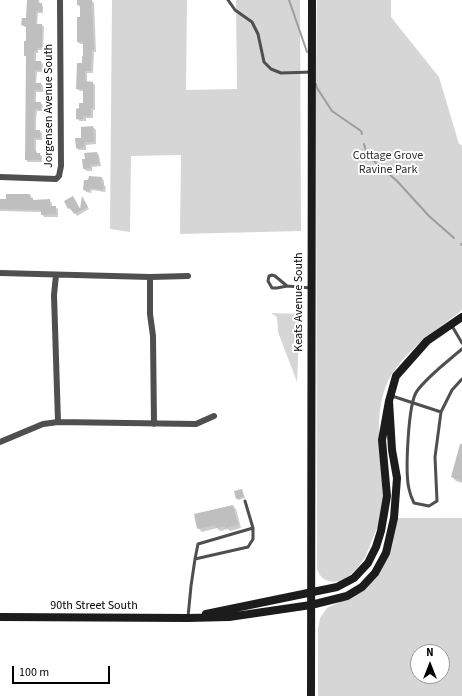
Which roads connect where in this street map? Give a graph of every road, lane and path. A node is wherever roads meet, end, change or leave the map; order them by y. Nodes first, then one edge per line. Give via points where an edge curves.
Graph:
1 (60, 0) edge
2 (228, 0) edge
3 (312, 0) edge
4 (312, 72) junction
5 (0, 177) edge
6 (0, 273) edge
7 (56, 275) junction
8 (188, 276) dead end
9 (150, 277) junction
10 (287, 286) junction
11 (311, 288) junction
12 (462, 317) edge
13 (451, 324) junction
14 (462, 343) edge
15 (462, 349) edge
16 (462, 379) edge
17 (390, 398) junction
18 (413, 404) junction
19 (442, 412) junction
20 (214, 416) dead end
21 (58, 422) junction
22 (154, 424) junction
23 (0, 442) edge
24 (245, 501) dead end
25 (252, 528) junction
26 (195, 560) junction
27 (311, 593) junction
28 (311, 605) junction
29 (0, 617) edge
30 (188, 618) junction
31 (311, 696) edge

1 - 5 street, Jorgensen Avenue South via 59,176
2 - 4 lane via 235,10 252,22 258,34 264,62 271,70 281,73
3 - 4 street, Keats Avenue South
4 - 11 street, Keats Avenue South
6 - 7 street
7 - 9 street
7 - 21 street via 54,295
8 - 9 street
9 - 22 street
10 - 10 lane via 272,288 268,276 275,276
10 - 11 lane
11 - 27 street, Keats Avenue South
12 - 13 street
13 - 14 lane
13 - 17 street via 427,341 396,376
15 - 18 lane via 416,392
16 - 19 lane via 452,390
17 - 18 lane
17 - 27 street, 90th Street South via 382,440 387,496 376,547 368,563 354,578 338,587
17 - 28 street, 90th Street South via 392,450 397,478 394,518 386,553 376,573 362,587 347,596
18 - 19 lane
18 - 19 lane via 407,445 409,489 414,504 429,506 437,501 434,457
20 - 22 street via 196,424
21 - 22 street
21 - 23 street via 44,424
24 - 25 lane
25 - 26 lane via 198,544
25 - 26 lane via 252,539 248,547
26 - 30 lane
27 - 28 street, Keats Avenue South
27 - 30 street, 90th Street South
28 - 30 street, 90th Street South via 229,617
28 - 31 street, Keats Avenue South
29 - 30 street, 90th Street South

